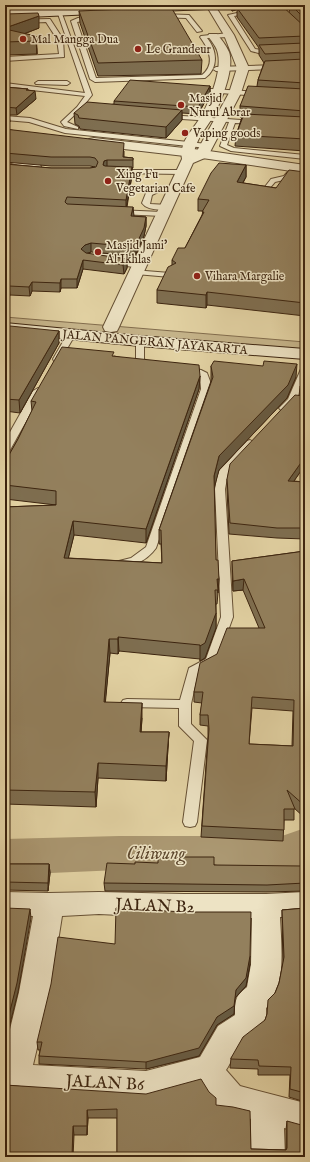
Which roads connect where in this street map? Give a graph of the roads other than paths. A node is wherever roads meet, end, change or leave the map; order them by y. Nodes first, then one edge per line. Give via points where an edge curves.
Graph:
1 (75, 5) edge
2 (151, 5) edge
3 (228, 5) edge
4 (195, 6) junction
5 (210, 6) edge
6 (5, 8) edge
7 (5, 12) edge
8 (59, 12) junction
9 (167, 12) junction
10 (258, 12) edge
11 (5, 15) edge
12 (93, 15) junction
13 (154, 16) edge
14 (101, 18) edge
15 (5, 22) edge
16 (199, 31) dead end
17 (230, 35) junction
18 (208, 36) junction
19 (305, 49) edge
20 (217, 50) junction
21 (237, 50) junction
22 (251, 50) junction
23 (5, 59) edge
24 (305, 66) edge
25 (224, 68) junction
26 (243, 68) junction
27 (209, 70) junction
28 (5, 82) edge
29 (86, 82) junction
30 (67, 83) dead end
31 (5, 85) edge
32 (139, 86) edge
33 (193, 90) edge
34 (217, 92) junction
35 (235, 93) junction
36 (89, 95) junction
37 (266, 95) edge
38 (79, 108) junction
39 (87, 109) edge
40 (164, 116) edge
41 (5, 118) edge
42 (205, 119) junction
43 (220, 120) junction
44 (233, 121) junction
45 (262, 122) edge
46 (36, 136) edge
47 (192, 153) junction
48 (5, 158) edge
49 (5, 167) edge
50 (297, 168) edge
51 (107, 172) edge
52 (267, 188) edge
53 (155, 192) dead end
54 (114, 211) edge
55 (164, 211) junction
56 (91, 258) edge
57 (138, 268) junction
58 (170, 275) edge
59 (5, 317) edge
60 (111, 327) junction
61 (5, 328) edge
62 (71, 335) junction
63 (140, 341) junction
64 (305, 342) edge
65 (305, 354) edge
66 (52, 367) edge
67 (160, 368) edge
68 (305, 368) edge
69 (175, 369) edge
70 (44, 381) edge
71 (276, 418) edge
72 (260, 434) edge
73 (5, 450) edge
74 (108, 565) edge
75 (112, 703) edge
76 (185, 704) junction
77 (190, 822) dead end
78 (5, 904) edge
79 (305, 904) edge
80 (49, 905) junction
81 (266, 906) junction
82 (210, 1069) junction
83 (9, 1078) edge
84 (268, 1108) junction
85 (305, 1118) edge
86 (268, 1157) edge

1 - 6 lane
2 - 7 lane
3 - 5 street
4 - 5 street
4 - 9 street
4 - 18 street
5 - 17 street
8 - 11 street
8 - 12 street
8 - 29 lane
9 - 12 street
9 - 13 lane
9 - 16 lane via 187,16
10 - 22 lane via 231,15
12 - 14 lane
12 - 27 lane via 74,22 92,79 199,77 205,76
15 - 23 lane via 48,20 60,39 62,56
17 - 18 lane
17 - 21 street
18 - 20 street
19 - 22 lane via 262,52
20 - 21 lane
20 - 25 street via 224,62
20 - 27 lane
21 - 22 lane
21 - 26 street
24 - 26 lane
25 - 26 lane
25 - 27 lane
25 - 34 street
26 - 35 street
28 - 30 lane
29 - 32 lane
29 - 36 lane
31 - 36 lane
33 - 34 lane
34 - 35 lane
34 - 42 street
35 - 37 lane
35 - 43 street
36 - 38 lane
38 - 39 lane
38 - 47 lane via 64,122 66,126
40 - 42 lane
41 - 47 lane via 30,120 65,131
42 - 43 lane
42 - 47 street
43 - 44 lane
43 - 47 street
44 - 45 lane
44 - 50 lane via 223,146
46 - 47 street
47 - 50 street
47 - 51 lane
47 - 55 street
48 - 49 street via 28,163 39,169
50 - 52 lane via 272,180
53 - 55 lane via 149,193 146,203
54 - 55 lane
55 - 57 street
56 - 57 street
57 - 58 lane
57 - 60 street
59 - 60 street, JALAN PANGERAN JAYAKARTA
60 - 64 street, JALAN PANGERAN JAYAKARTA
61 - 62 street, JALAN PANGERAN JAYAKARTA
62 - 63 street, JALAN PANGERAN JAYAKARTA
62 - 66 lane
63 - 65 street, JALAN PANGERAN JAYAKARTA
63 - 67 lane via 140,360 147,365
68 - 71 lane via 296,400
69 - 74 lane via 204,375 206,388 151,548 143,557 123,564
70 - 73 lane
72 - 76 lane via 223,472 220,489 227,617 211,661 193,671
75 - 76 lane
76 - 77 lane via 185,726 201,740
78 - 80 street, JALAN B2
79 - 81 street, JALAN B2
80 - 81 street, JALAN B2 via 99,903
80 - 83 street via 26,1034
81 - 82 street via 266,964 262,992 250,1002 249,1022 229,1036
82 - 83 street, JALAN B6 via 146,1086
82 - 84 street via 215,1082 230,1098
84 - 85 street
84 - 86 street

